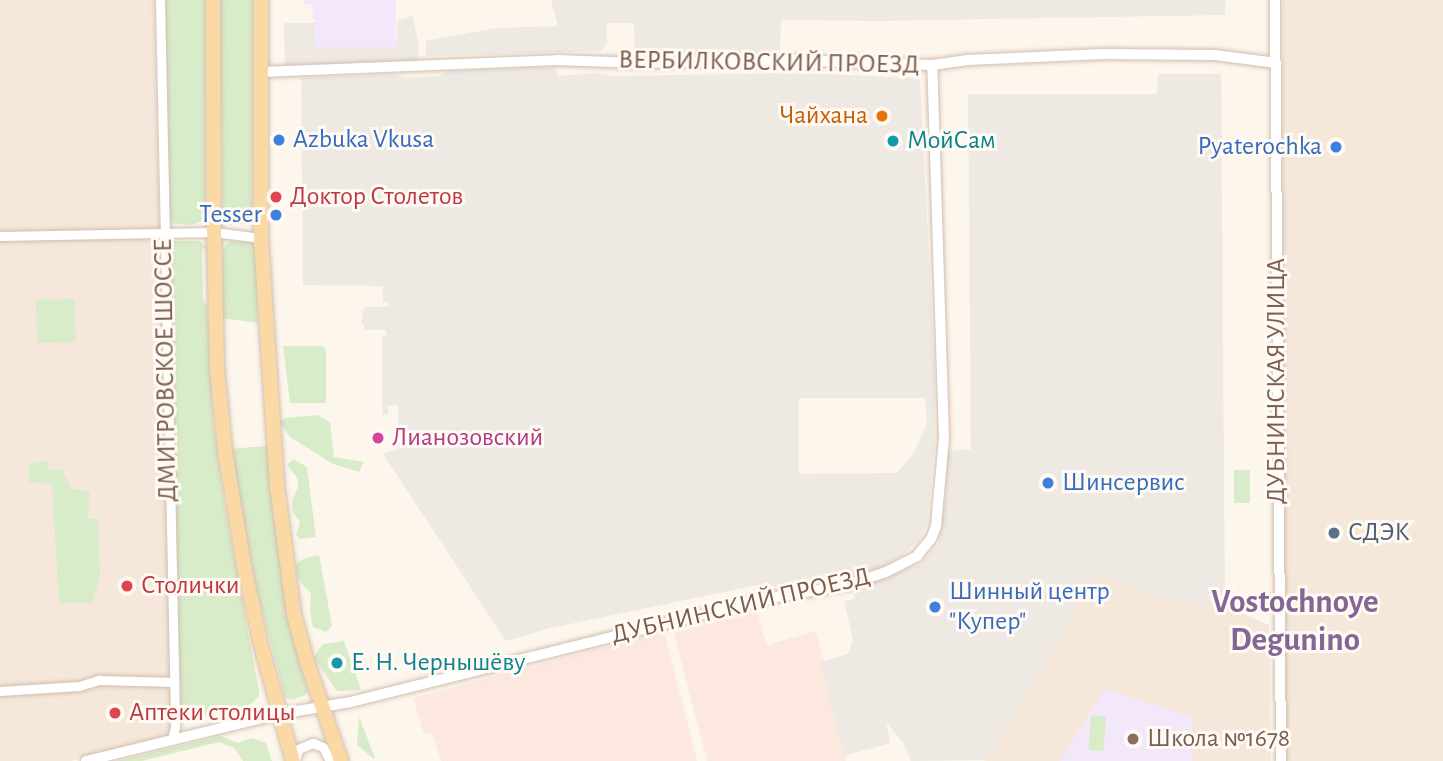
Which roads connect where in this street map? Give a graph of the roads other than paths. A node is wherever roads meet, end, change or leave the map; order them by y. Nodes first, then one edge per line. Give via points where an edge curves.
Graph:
1 (160, 0) edge
2 (213, 0) edge
3 (261, 0) edge
4 (1275, 0) edge
5 (1276, 63) junction
6 (932, 65) junction
7 (261, 72) junction
8 (214, 232) junction
9 (163, 233) junction
10 (0, 236) edge
11 (261, 238) junction
12 (174, 682) junction
13 (0, 691) edge
14 (323, 708) junction
15 (279, 714) junction
16 (172, 740) junction
17 (86, 761) edge
18 (294, 761) edge
19 (330, 761) edge
20 (341, 761) edge
21 (1280, 761) edge

1 - 9 street, ДМИТРОВСКОЕ ШОССЕ
2 - 8 main road, ДМИТРОВСКОЕ ШОССЕ
3 - 7 main road
4 - 5 street, ДУБНИНСКАЯ УЛИЦА
5 - 6 street, ВЕРБИЛКОВСКИЙ ПРОЕЗД via 1215,54 1103,54
5 - 21 street, ДУБНИНСКАЯ УЛИЦА
6 - 7 street, ВЕРБИЛКОВСКИЙ ПРОЕЗД via 557,60
6 - 14 street, ДУБНИНСКИЙ ПРОЕЗД via 944,438 939,509 924,549 907,563 847,585 764,599
7 - 11 main road
8 - 9 street
8 - 11 street
8 - 15 main road, ДМИТРОВСКОЕ ШОССЕ via 217,369 228,477
9 - 10 street
9 - 12 street, ДМИТРОВСКОЕ ШОССЕ
11 - 14 main road via 284,551 301,643
12 - 13 street via 99,680 79,686
12 - 16 street, ДМИТРОВСКОЕ ШОССЕ
14 - 15 street
14 - 20 main road
15 - 16 street
15 - 18 main road, ДМИТРОВСКОЕ ШОССЕ
16 - 17 street
18 - 19 street via 298,750 313,743 324,747

